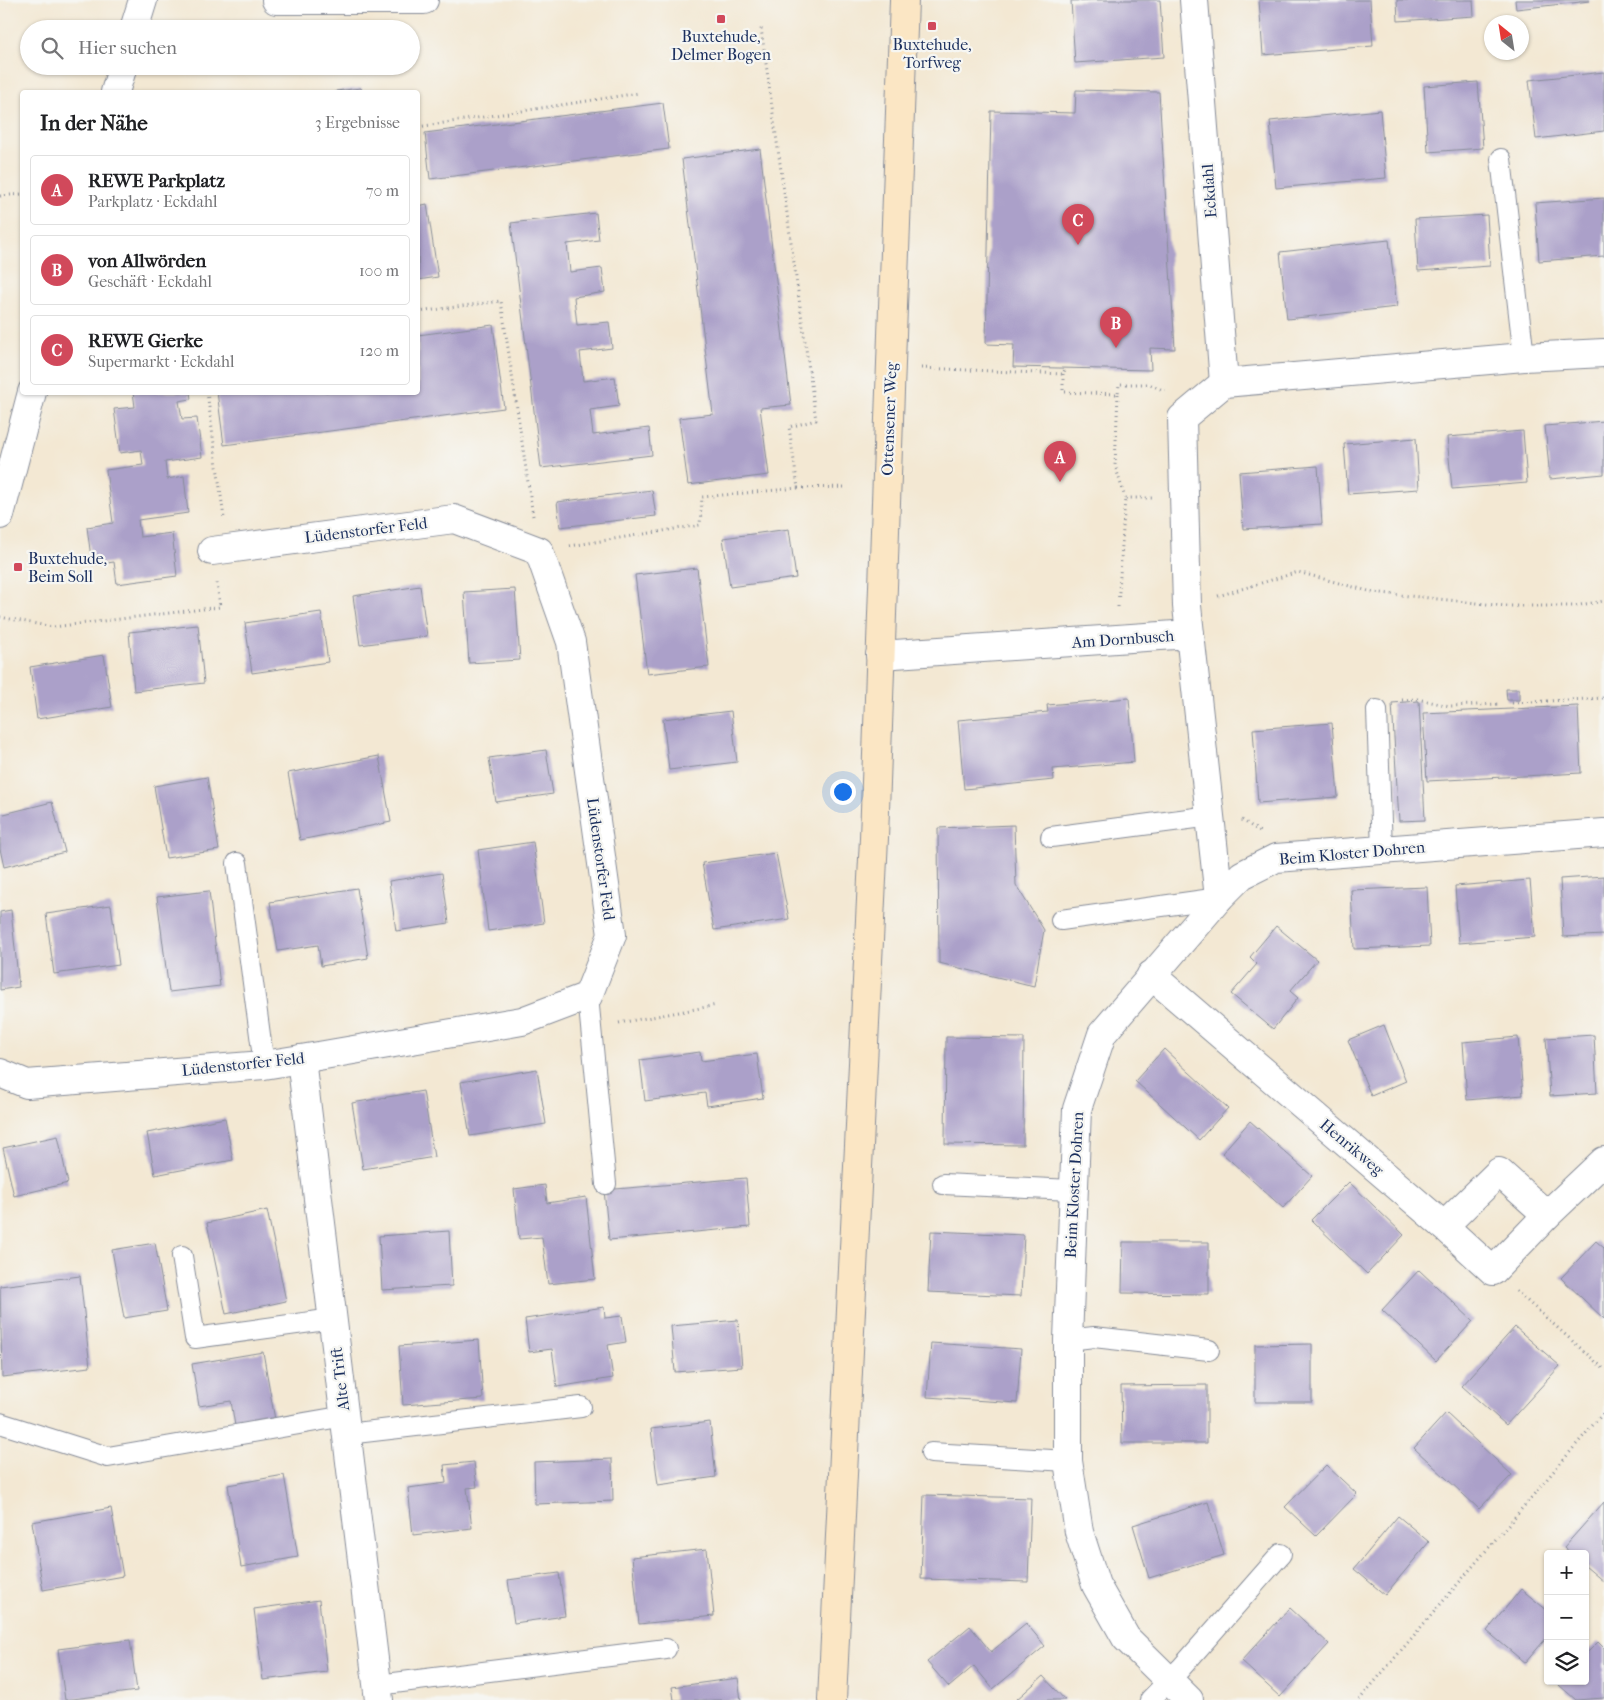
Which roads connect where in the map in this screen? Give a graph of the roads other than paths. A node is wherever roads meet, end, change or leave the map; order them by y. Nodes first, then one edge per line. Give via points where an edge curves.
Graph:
1 (143, 0) edge
2 (276, 0) edge
3 (424, 0) edge
4 (904, 0) edge
5 (1194, 0) edge
6 (137, 20) edge
7 (120, 75) edge
8 (116, 90) edge
9 (1501, 159) dead end
10 (1604, 353) edge
11 (1524, 357) junction
12 (1224, 383) junction
13 (31, 395) edge
14 (0, 515) edge
15 (220, 550) road end
16 (1190, 634) junction
17 (880, 655) junction
18 (1377, 710) road end
19 (1225, 817) junction
20 (1604, 833) edge
21 (1051, 836) dead end
22 (1382, 850) junction
23 (238, 863) dead end
24 (1219, 898) junction
25 (1061, 920) dead end
26 (1151, 975) junction
27 (588, 996) junction
28 (301, 1059) junction
29 (264, 1065) junction
30 (0, 1072) edge
31 (1604, 1161) edge
32 (606, 1184) dead end
33 (943, 1184) dead end
34 (1072, 1190) junction
35 (1546, 1214) junction
36 (1444, 1226) junction
37 (182, 1256) dead end
38 (333, 1319) junction
39 (1068, 1340) junction
40 (1209, 1350) dead end
41 (581, 1407) dead end
42 (0, 1423) edge
43 (346, 1425) junction
44 (931, 1453) dead end
45 (1068, 1461) junction
46 (1281, 1554) dead end
47 (666, 1649) dead end
48 (1169, 1681) junction
49 (379, 1692) edge
50 (832, 1700) edge
51 (1150, 1700) edge
52 (1189, 1700) edge

1 - 6 street
2 - 3 street
4 - 17 street, Ottensener Weg
5 - 12 street, Eckdahl
7 - 8 street
9 - 11 lane
10 - 11 street
11 - 12 street
12 - 16 street via 1182,418
13 - 14 street
15 - 27 street, Lüdenstorfer Feld via 454,519 538,550 570,642 612,935
16 - 17 street, Am Dornbusch
16 - 19 street, Am Dornbusch
17 - 50 street, Ottensener Weg
18 - 22 lane
19 - 21 lane
19 - 24 street, Am Dornbusch
20 - 22 street, Beim Kloster Dohren
22 - 24 street, Beim Kloster Dohren via 1276,858 1242,876
23 - 29 lane
24 - 25 lane
24 - 26 street, Beim Kloster Dohren
26 - 34 street, Beim Kloster Dohren via 1102,1034 1076,1109
26 - 36 street, Henrikweg
27 - 28 street, Lüdenstorfer Feld via 522,1021
27 - 32 lane
28 - 29 street, Lüdenstorfer Feld
28 - 38 street, Alte Trift
29 - 30 street, Lüdenstorfer Feld via 27,1084
31 - 35 street
33 - 34 lane
34 - 39 street, Beim Kloster Dohren
35 - 36 street via 1499,1172
35 - 36 street, Henrikweg via 1492,1271
37 - 38 lane via 195,1338
38 - 43 street, Alte Trift
39 - 40 lane via 1094,1337
39 - 45 street, Beim Kloster Dohren
41 - 43 lane
42 - 43 lane via 108,1457
43 - 49 street, Alte Trift
44 - 45 lane
45 - 48 street, Beim Kloster Dohren via 1079,1532 1096,1586 1126,1638
46 - 48 lane
47 - 49 lane
48 - 51 lane
48 - 52 street, Beim Kloster Dohren

